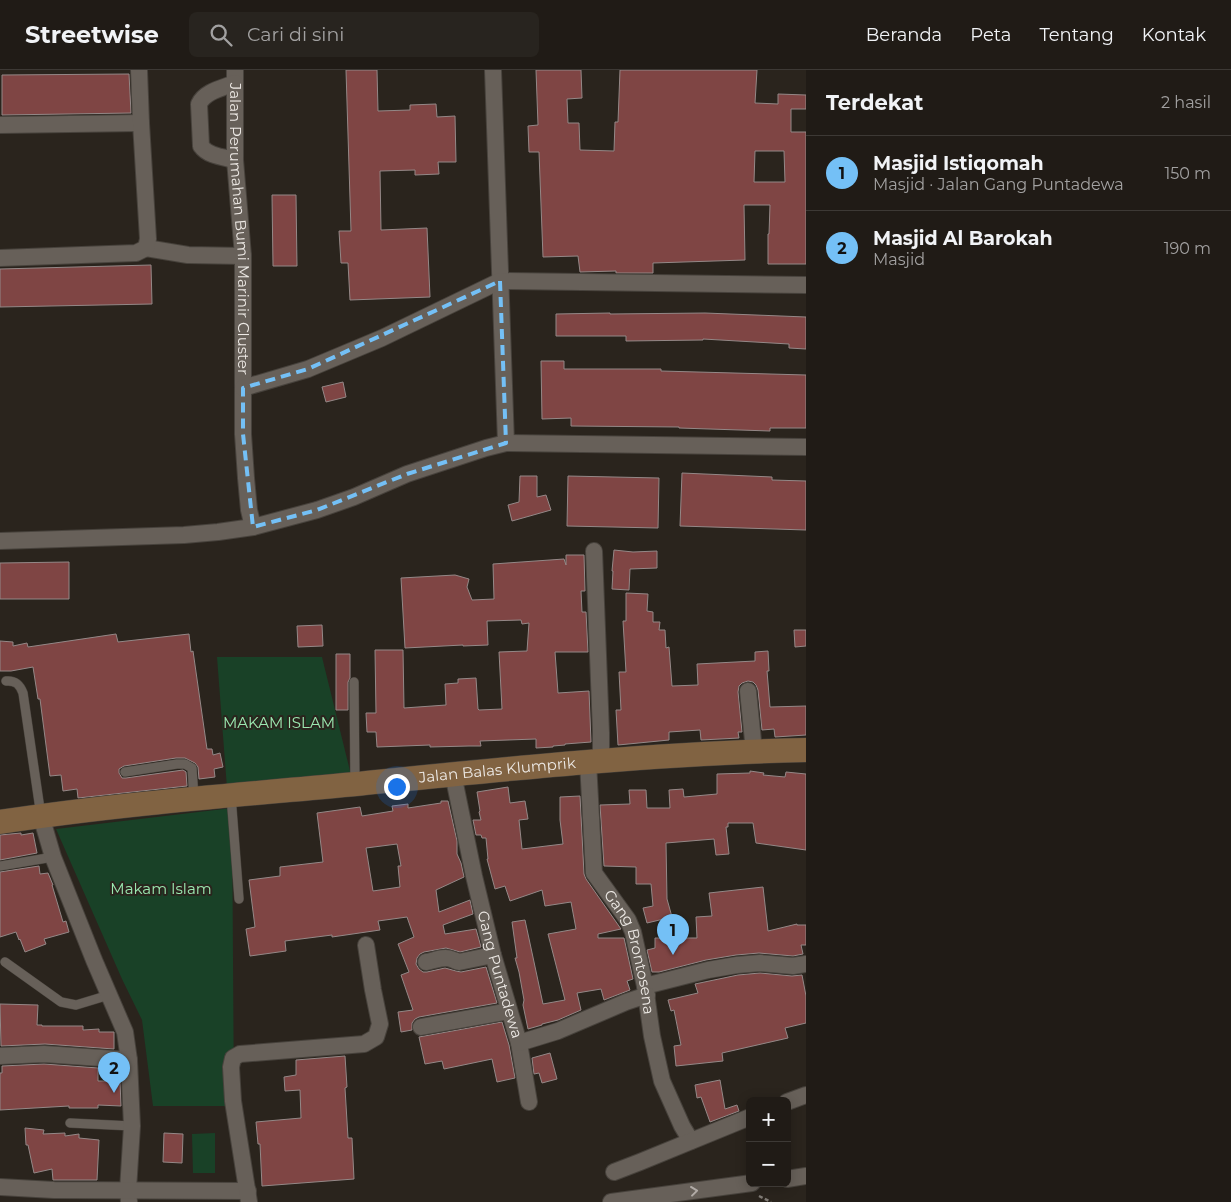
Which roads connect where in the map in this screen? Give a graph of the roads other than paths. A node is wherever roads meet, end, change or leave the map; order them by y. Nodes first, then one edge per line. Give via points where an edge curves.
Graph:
1 (139, 70) edge
2 (493, 70) edge
3 (235, 77) edge
4 (141, 123) junction
5 (0, 125) edge
6 (235, 160) junction
7 (146, 248) junction
8 (243, 256) junction
9 (0, 258) edge
10 (500, 281) junction
11 (806, 285) edge
12 (244, 388) junction
13 (506, 443) junction
14 (806, 447) edge
15 (253, 527) junction
16 (0, 541) edge
17 (594, 551) dead end
18 (6, 681) dead end
19 (354, 682) dead end
20 (748, 691) dead end
21 (806, 750) edge
22 (754, 751) junction
23 (595, 761) junction
24 (125, 772) dead end
25 (453, 774) junction
26 (355, 784) junction
27 (231, 795) junction
28 (194, 798) junction
29 (41, 816) junction
30 (0, 822) edge
31 (53, 857) junction
32 (0, 866) edge
33 (239, 899) dead end
34 (366, 945) dead end
35 (493, 955) junction
36 (5, 962) dead end
37 (426, 962) dead end
38 (806, 964) edge
39 (646, 990) junction
40 (109, 996) junction
41 (509, 1011) junction
42 (420, 1028) dead end
43 (519, 1043) junction
44 (0, 1056) edge
45 (129, 1060) junction
46 (806, 1094) edge
47 (791, 1100) edge
48 (529, 1102) dead end
49 (746, 1119) edge
50 (70, 1123) dead end
51 (132, 1126) junction
52 (691, 1141) junction
53 (614, 1172) dead end
54 (806, 1176) edge
55 (791, 1178) edge
56 (746, 1184) edge
57 (0, 1187) edge
58 (128, 1196) edge
59 (249, 1197) edge
60 (611, 1202) edge

1 - 4 street
2 - 10 street
3 - 6 street, Jalan Perumahan Bumi Marinir Cluster
3 - 6 street via 206,94 199,104 201,146 209,153
4 - 5 street
4 - 7 street
6 - 8 street, Jalan Perumahan Bumi Marinir Cluster
7 - 8 street via 188,255
7 - 9 street via 136,254
8 - 12 street, Jalan Perumahan Bumi Marinir Cluster
10 - 11 street, Jalan Perumahan Bumi Marinir Cluster
10 - 12 street, Jalan Perumahan Bumi Marinir Cluster via 382,338 308,369
10 - 13 street
12 - 15 street, Jalan Perumahan Bumi Marinir Cluster via 243,434
13 - 14 street
13 - 15 street via 407,474 317,510
15 - 16 street via 184,535
17 - 23 street, Gang Brontosena via 602,733
18 - 29 lane via 20,685 23,693
19 - 26 lane
20 - 22 street
21 - 22 street, Jalan Balas Klumprik
22 - 23 street, Jalan Balas Klumprik
23 - 25 street, Jalan Balas Klumprik
23 - 39 street, Gang Brontosena via 594,873 628,920
24 - 28 lane via 185,764 192,768
25 - 26 street, Jalan Balas Klumprik
25 - 35 street, Gang Puntadewa
26 - 27 street, Jalan Balas Klumprik
27 - 28 street, Jalan Balas Klumprik
27 - 33 lane
28 - 29 street, Jalan Balas Klumprik
29 - 30 street, Jalan Balas Klumprik
29 - 31 street
31 - 32 lane
31 - 40 street
34 - 59 street via 380,1024 376,1037 364,1044 240,1054 233,1058 233,1101
35 - 37 street via 459,962 444,958
35 - 41 street, Gang Puntadewa
36 - 40 lane via 61,1002 76,1005
38 - 39 street, Gang Puntadewa via 737,965 708,970
39 - 43 street, Gang Puntadewa via 558,1031
39 - 52 street, Gang Brontosena via 662,1081
40 - 45 street via 125,1032
41 - 42 street
41 - 43 street, Gang Puntadewa
43 - 48 street
44 - 45 street via 44,1054
45 - 51 street
46 - 47 street
49 - 52 street
50 - 51 lane
51 - 58 street
52 - 53 street
54 - 55 street
60 -> 56 street
57 - 58 street
58 - 59 street

